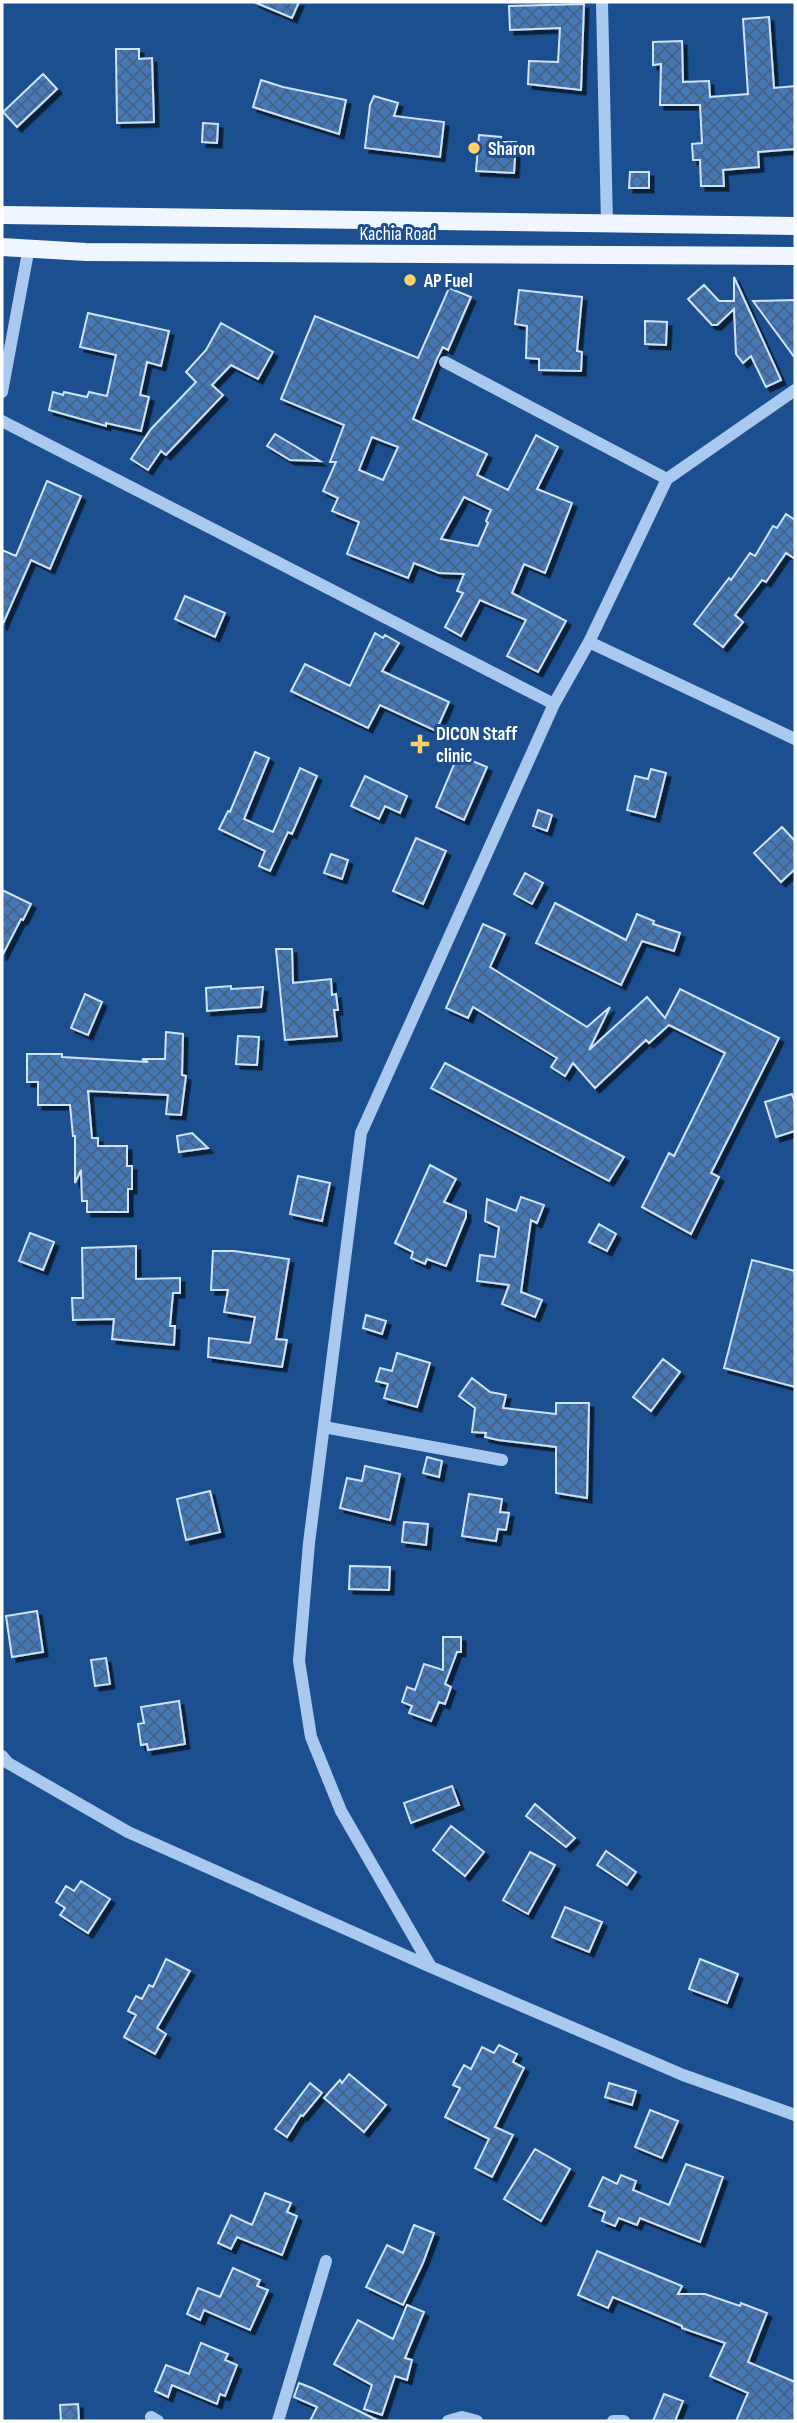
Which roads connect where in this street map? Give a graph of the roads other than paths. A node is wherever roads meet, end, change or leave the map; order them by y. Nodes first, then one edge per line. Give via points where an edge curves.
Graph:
1 (602, 2) edge
2 (2, 215) edge
3 (607, 223) junction
4 (795, 226) edge
5 (2, 247) edge
6 (29, 247) junction
7 (795, 256) edge
8 (444, 362) dead end
9 (795, 390) edge
10 (2, 392) edge
11 (2, 421) edge
12 (667, 479) junction
13 (589, 642) junction
14 (554, 704) junction
15 (795, 739) edge
16 (324, 1427) junction
17 (502, 1460) dead end
18 (2, 1756) edge
19 (431, 1967) junction
20 (795, 2115) edge
21 (326, 2261) dead end
22 (278, 2421) edge
23 (448, 2421) edge
24 (477, 2421) edge
25 (613, 2421) edge
26 (624, 2421) edge

1 - 3 street
2 - 3 main road, Kachia Road
3 - 4 main road, Kachia Road
5 - 6 main road, Kachia Road
6 - 7 main road, Kachia Road via 123,253
6 - 10 street
8 - 12 street
9 - 12 street
11 - 14 street
12 - 13 street
13 - 14 street
13 - 15 street
14 - 16 street via 361,1133
16 - 17 street
16 - 19 street via 299,1661 311,1737 341,1811
18 - 19 street via 128,1832
19 - 20 street via 683,2075
21 - 22 street
23 - 24 street via 462,2417
25 - 26 street

